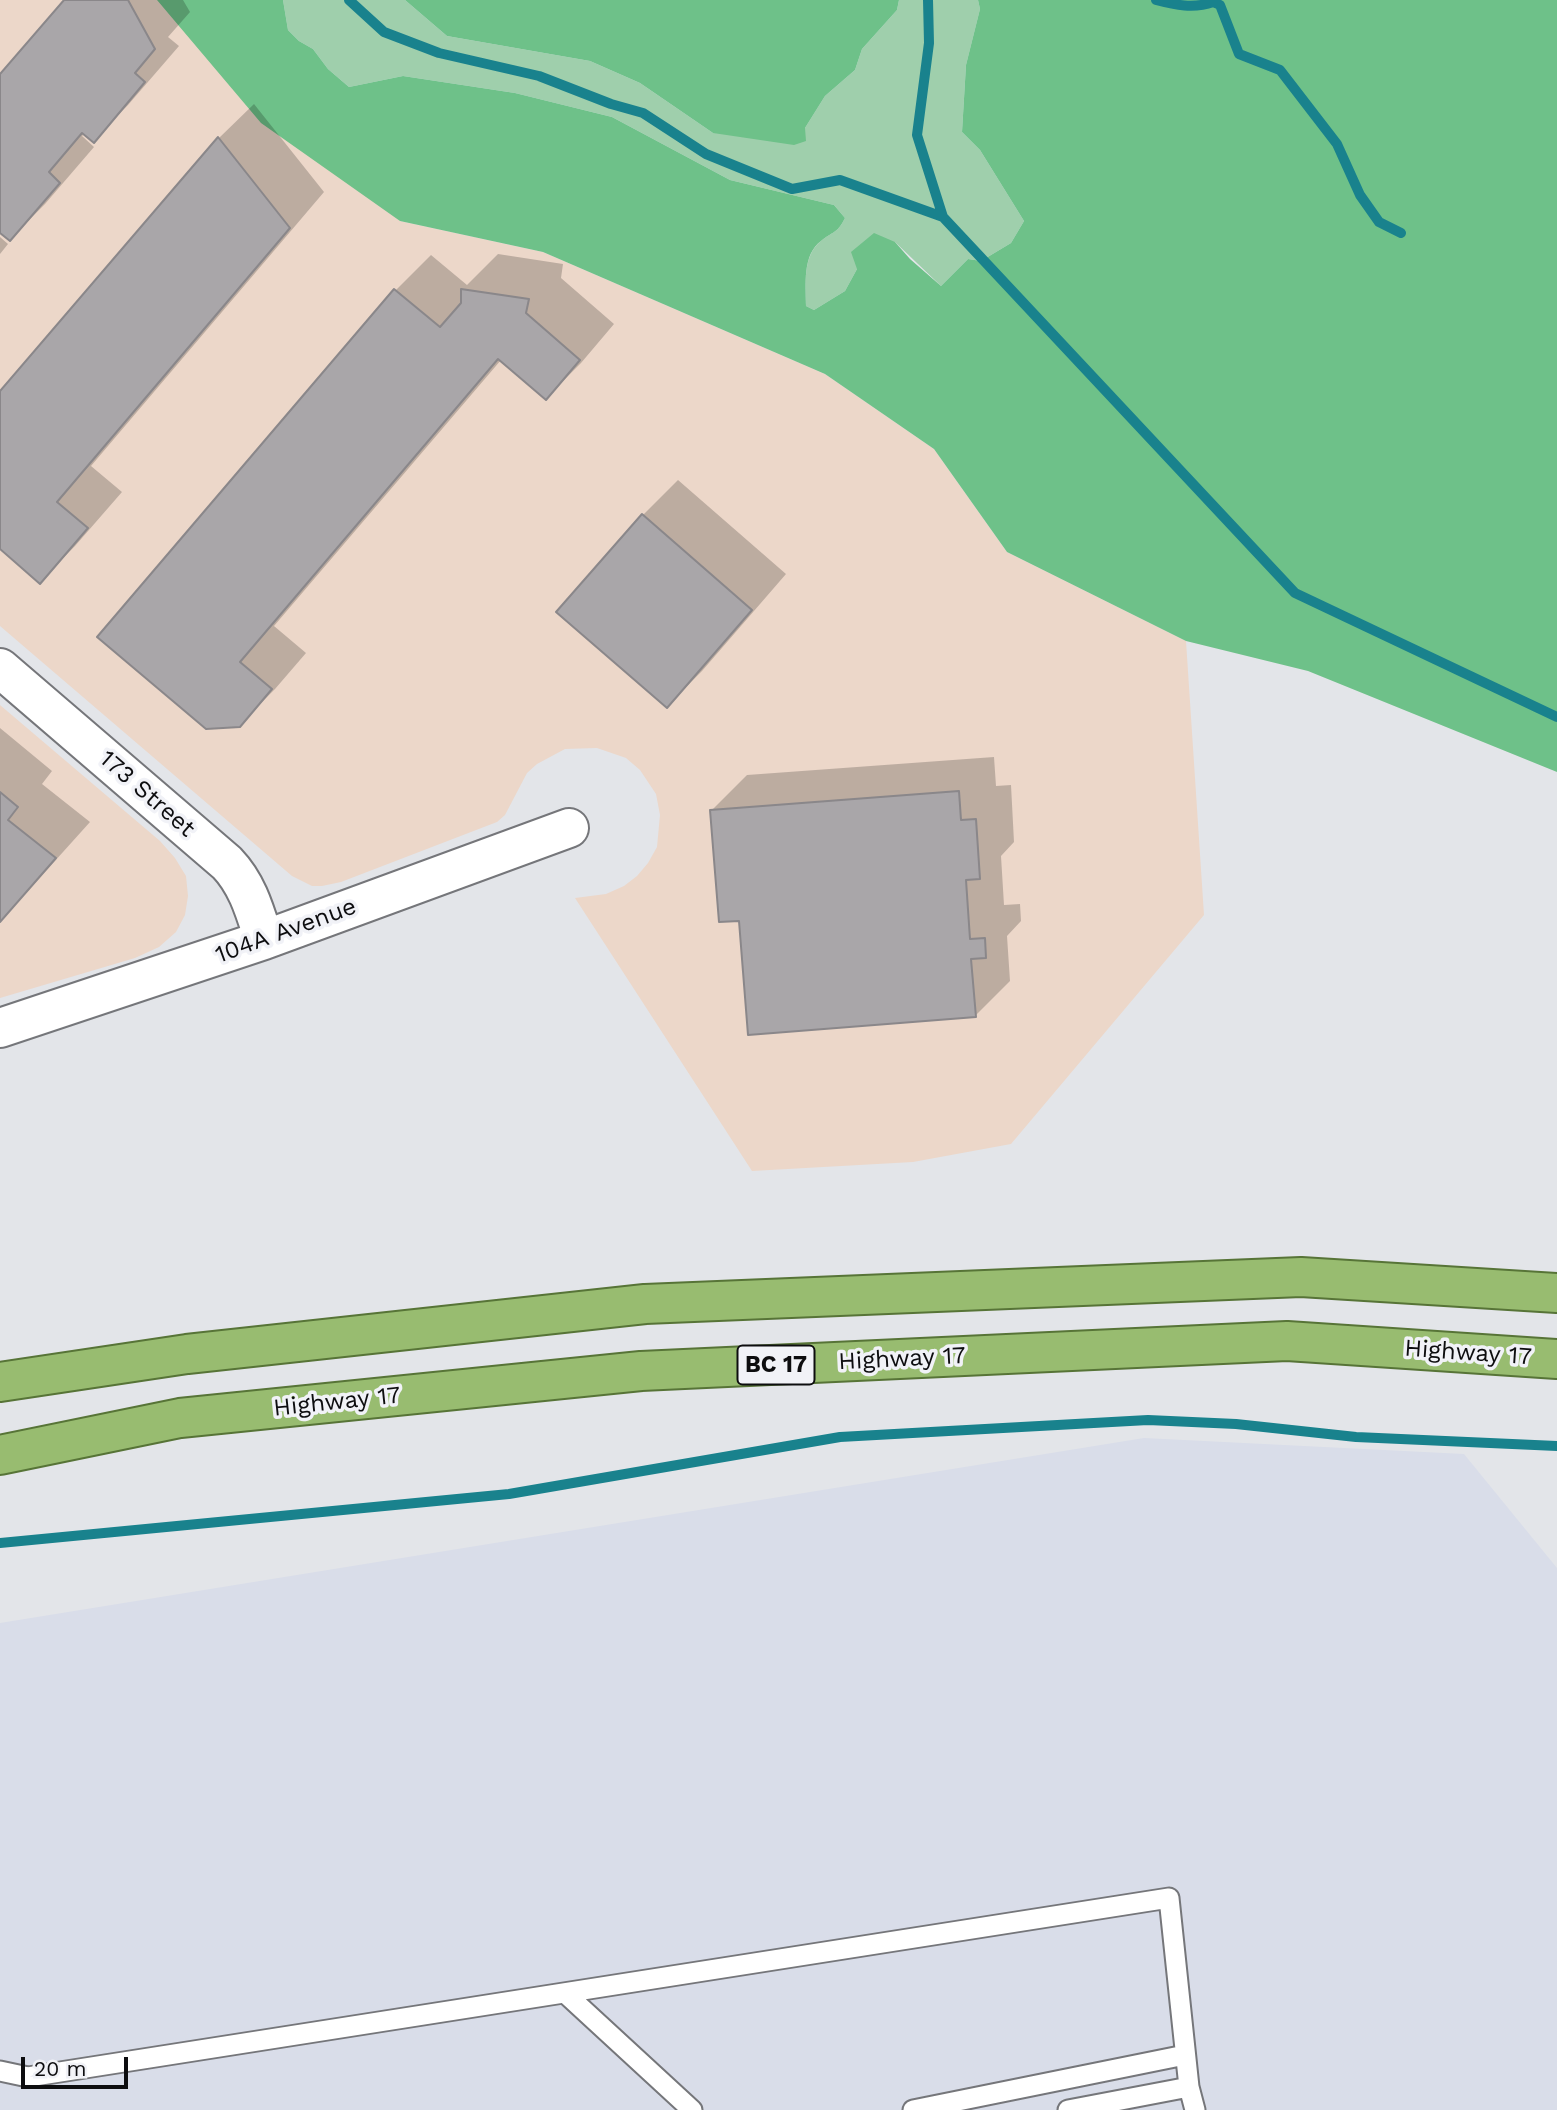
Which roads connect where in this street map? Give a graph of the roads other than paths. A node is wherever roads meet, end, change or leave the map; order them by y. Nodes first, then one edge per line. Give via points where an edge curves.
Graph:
1 (0, 668) edge
2 (569, 828) dead end
3 (264, 940) junction
4 (0, 1028) edge
5 (1557, 1293) edge
6 (1557, 1359) edge
7 (0, 1382) edge
8 (0, 1455) edge
9 (565, 1993) junction
10 (1185, 2055) junction
11 (0, 2071) edge
12 (1189, 2087) junction
13 (692, 2110) edge
14 (913, 2110) edge
15 (1068, 2110) edge
16 (1195, 2110) edge

1 - 3 street, 173 Street via 227,863 251,900
2 - 3 street, 104A Avenue
3 - 4 street, 104A Avenue
5 - 7 highway via 1301,1277 646,1304 187,1354
6 - 8 highway, Highway 17 / BC 17 via 1287,1341 641,1371 180,1418
9 - 10 lane via 1169,1898
9 - 11 lane via 28,2077
9 - 13 lane
10 - 12 lane
10 - 14 lane
12 - 15 lane
12 - 16 lane

